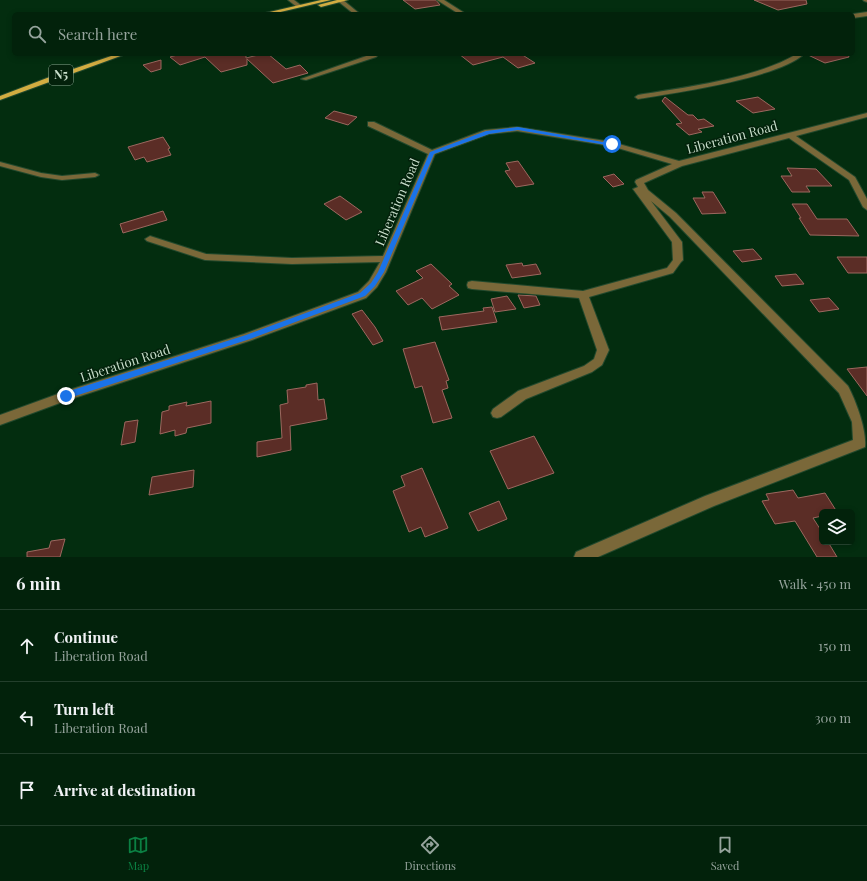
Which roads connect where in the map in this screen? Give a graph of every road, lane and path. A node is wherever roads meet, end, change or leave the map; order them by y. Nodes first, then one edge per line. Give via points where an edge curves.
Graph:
1 (291, 0) edge
2 (328, 0) edge
3 (343, 0) edge
4 (440, 0) edge
5 (299, 6) junction
6 (273, 12) edge
7 (291, 12) edge
8 (355, 12) edge
9 (460, 12) edge
10 (867, 14) edge
11 (855, 16) edge
12 (102, 56) edge
13 (117, 56) edge
14 (374, 56) edge
15 (797, 56) edge
16 (304, 79) dead end
17 (0, 92) edge
18 (0, 98) edge
19 (638, 98) dead end
20 (867, 115) edge
21 (372, 124) dead end
22 (790, 135) junction
23 (432, 153) junction
24 (0, 164) edge
25 (679, 164) junction
26 (95, 175) dead end
27 (639, 182) junction
28 (867, 206) edge
29 (150, 239) dead end
30 (387, 259) junction
31 (472, 285) dead end
32 (583, 295) junction
33 (497, 413) dead end
34 (0, 420) edge
35 (581, 557) edge

1 - 5 street
2 - 5 main road
3 - 7 main road
3 - 8 street
4 - 9 street
5 - 6 main road
10 - 11 street
12 - 17 main road, N5
13 - 18 main road, N5
14 - 16 street
15 - 19 street via 753,74
20 - 22 street, Liberation Road
21 - 23 street
22 - 25 street, Liberation Road
22 - 28 street via 852,179
23 - 25 street, Liberation Road via 488,132 518,129 612,144
23 - 30 street, Liberation Road
24 - 26 street via 62,178
25 - 27 street
27 - 32 street via 636,186 639,192 677,242 678,260 670,271
27 - 35 street via 646,192 674,216 844,390 858,422 860,443 710,501
29 - 30 street via 205,257 292,261
30 - 34 street, Liberation Road via 373,284 362,295 248,337
31 - 32 street
32 - 33 street via 603,350 598,362 588,369 522,395

